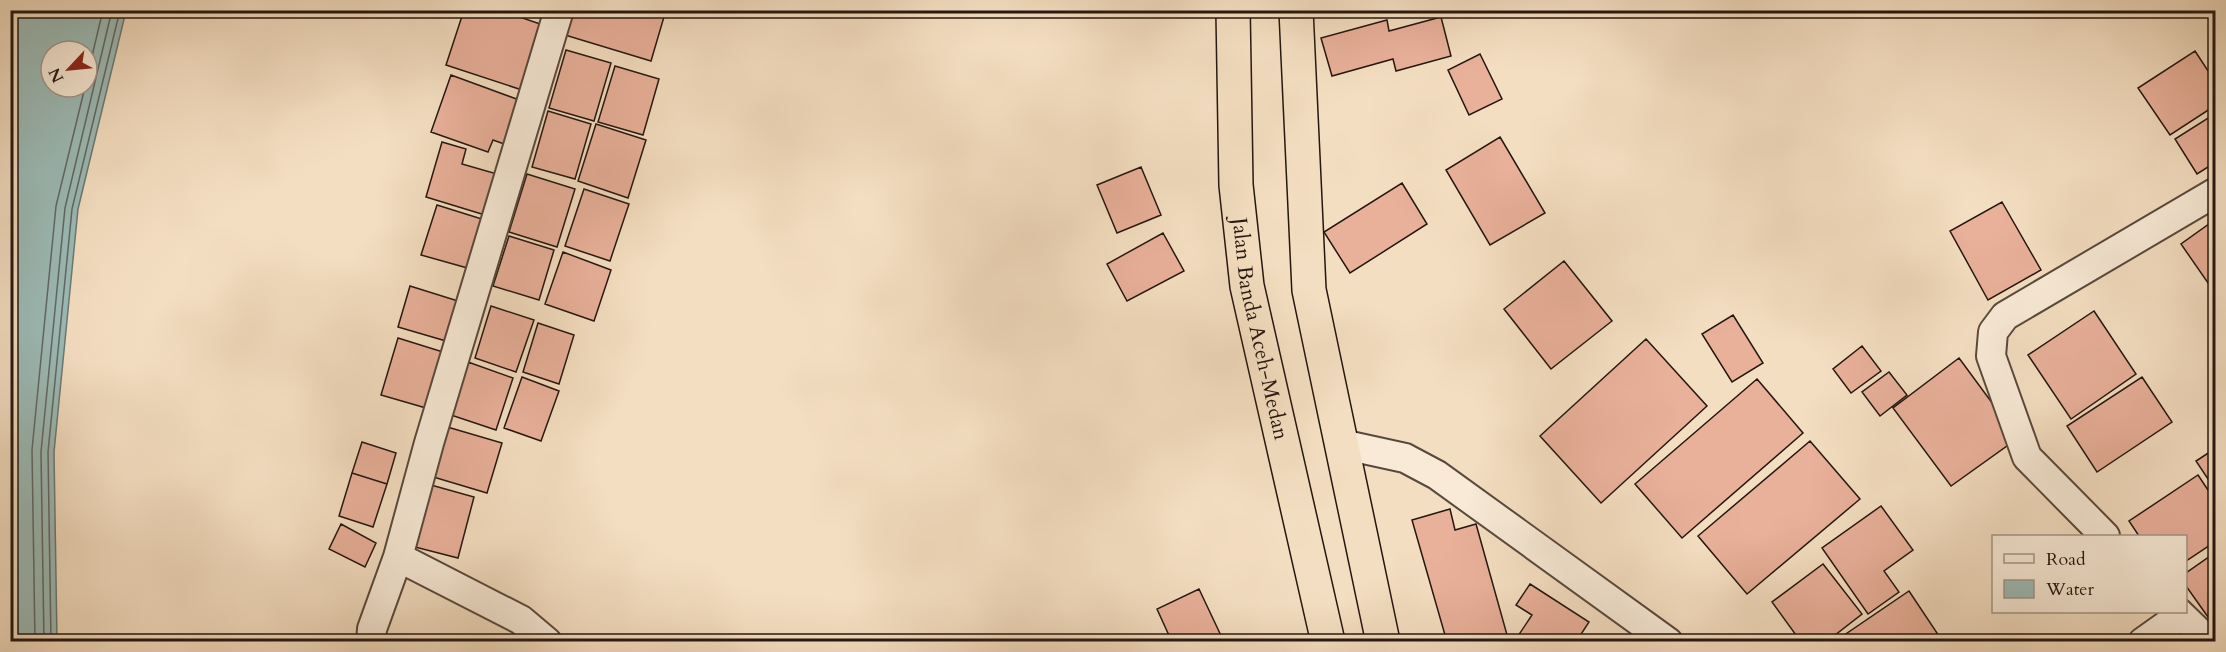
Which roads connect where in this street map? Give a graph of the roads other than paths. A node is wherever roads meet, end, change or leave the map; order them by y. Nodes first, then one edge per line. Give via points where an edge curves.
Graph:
1 (559, 10) edge
2 (1233, 10) edge
3 (1296, 10) edge
4 (2216, 192) edge
5 (1341, 444) junction
6 (2103, 535) edge
7 (398, 557) junction
8 (2179, 613) edge
9 (371, 642) edge
10 (547, 642) edge
11 (1328, 642) edge
12 (1383, 642) edge
13 (1668, 642) edge
14 (2143, 642) edge
15 (2209, 642) edge

1 - 7 street
2 - 11 highway, Jalan Banda Aceh-Medan via 1236,185 1247,286
3 - 5 highway via 1309,290
4 - 6 street via 2005,316 1993,332 1991,356 2027,457
5 - 12 highway
5 - 13 street via 1405,458 1437,475
7 - 9 street
7 - 10 street via 521,620
8 - 14 street
8 - 15 street

